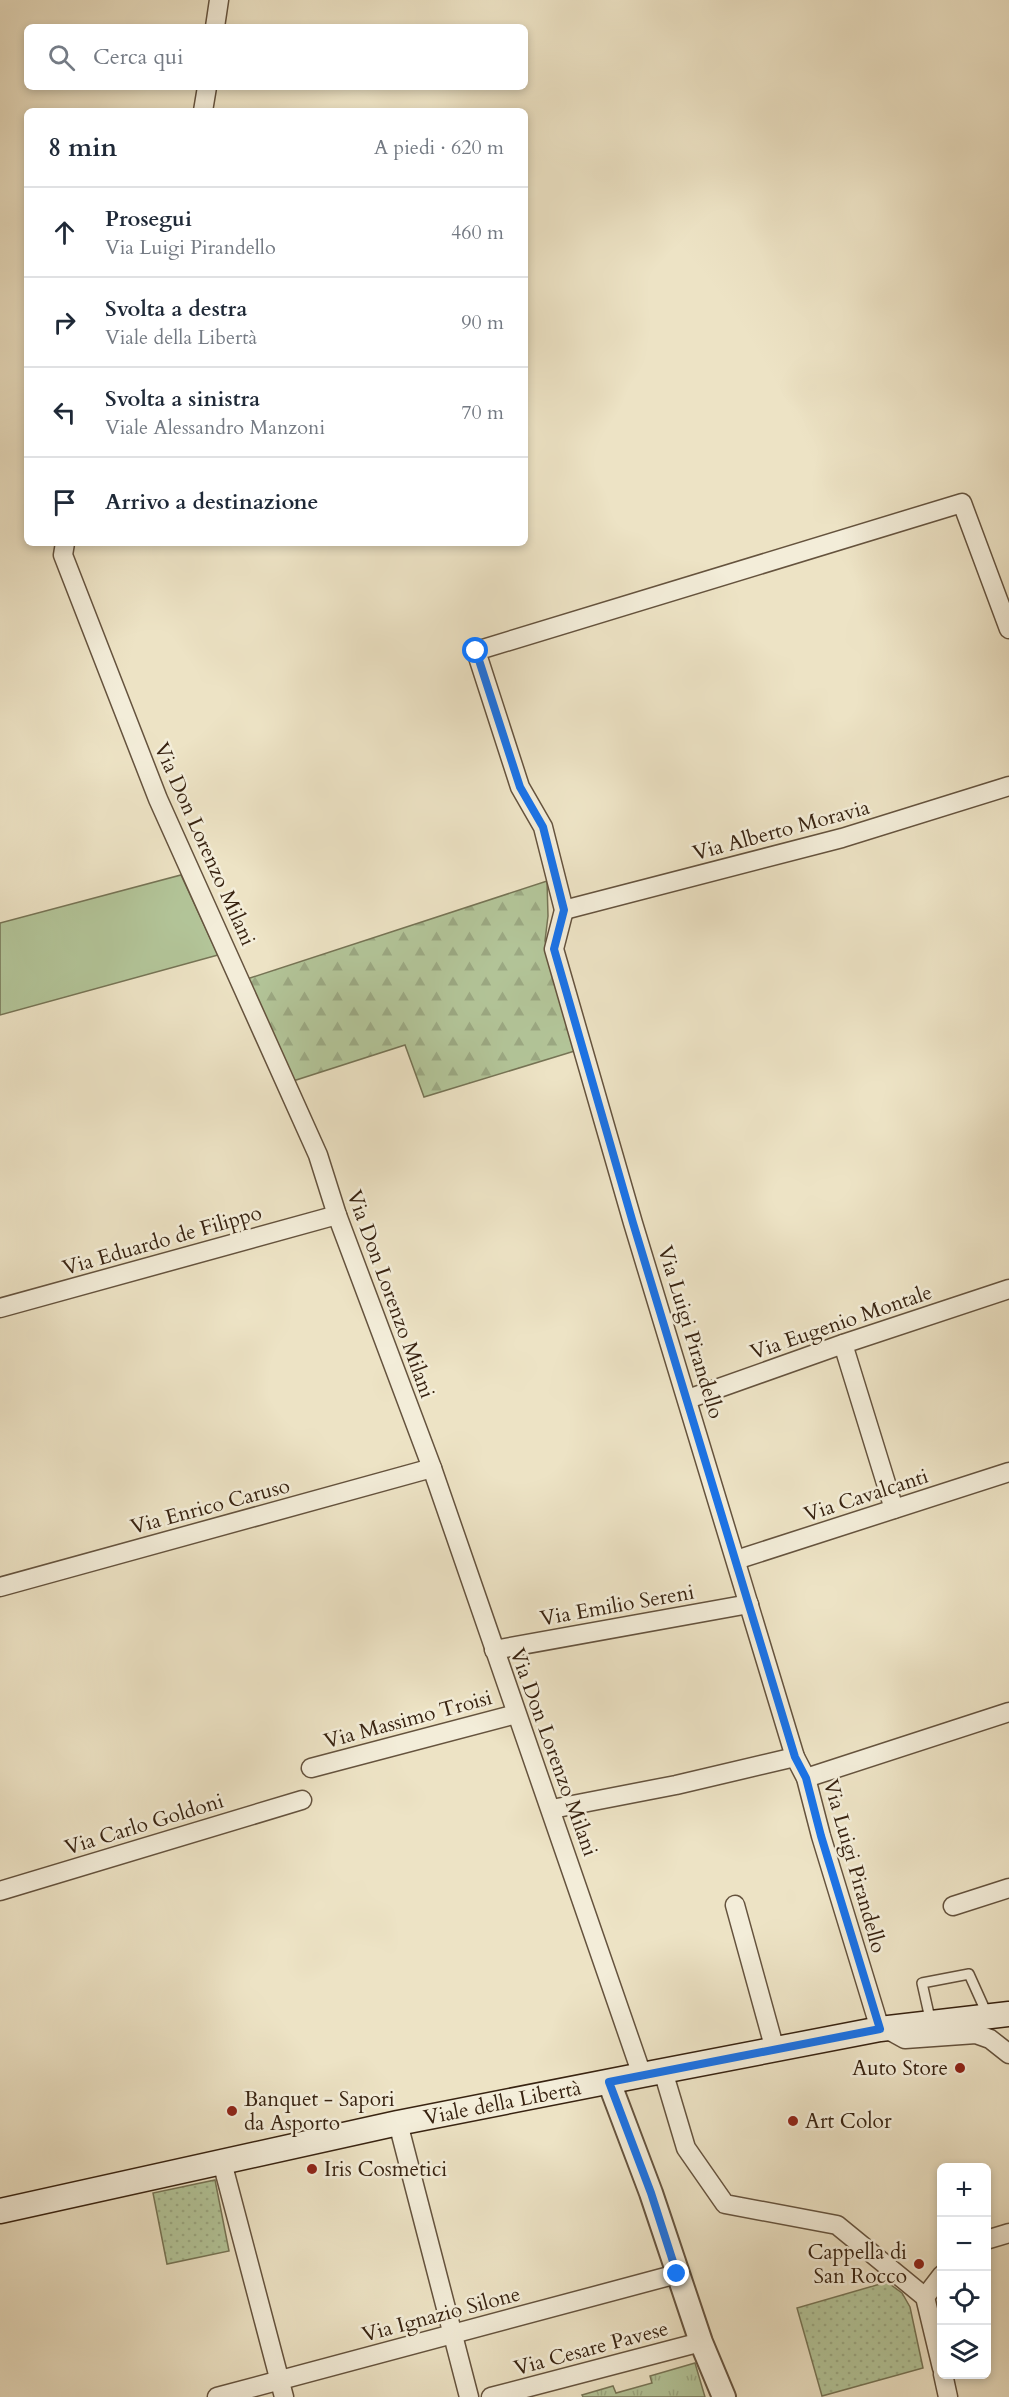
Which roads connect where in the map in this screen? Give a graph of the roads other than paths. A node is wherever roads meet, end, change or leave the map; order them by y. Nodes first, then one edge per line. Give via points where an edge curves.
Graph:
1 (219, 0) edge
2 (215, 24) edge
3 (206, 90) edge
4 (204, 108) edge
5 (64, 546) edge
6 (1009, 628) edge
7 (1009, 786) edge
8 (564, 910) junction
9 (337, 1215) junction
10 (1009, 1289) edge
11 (0, 1308) edge
12 (843, 1344) junction
13 (688, 1399) junction
14 (432, 1468) junction
15 (1009, 1473) edge
16 (894, 1509) junction
17 (736, 1560) junction
18 (0, 1587) edge
19 (749, 1604) junction
20 (494, 1650) junction
21 (1009, 1712) edge
22 (516, 1713) junction
23 (795, 1757) junction
24 (310, 1768) dead end
25 (806, 1778) junction
26 (302, 1800) dead end
27 (552, 1809) junction
28 (1009, 1888) edge
29 (0, 1891) edge
30 (735, 1905) dead end
31 (952, 1906) dead end
32 (998, 2015) edge
33 (931, 2023) junction
34 (883, 2028) junction
35 (775, 2050) junction
36 (1009, 2054) edge
37 (653, 2073) junction
38 (609, 2082) junction
39 (398, 2123) junction
40 (222, 2162) junction
41 (0, 2211) edge
42 (1009, 2233) edge
43 (991, 2239) edge
44 (677, 2274) junction
45 (937, 2281) edge
46 (925, 2297) junction
47 (452, 2336) junction
48 (701, 2342) junction
49 (937, 2347) edge
50 (279, 2379) junction
51 (944, 2379) edge
52 (217, 2397) edge
53 (284, 2397) edge
54 (469, 2397) edge
55 (491, 2397) edge
56 (724, 2397) edge
57 (948, 2397) edge

1 - 2 street
3 - 4 street
5 - 9 street, Via Don Lorenzo Milani via 63,555 158,799 297,1106
6 - 8 street, Via Luigi Pirandello via 962,503 476,651 520,787 543,827
7 - 8 street, Via Alberto Moravia via 842,838
8 - 13 street, Via Luigi Pirandello via 554,949
9 - 11 street, Via Eduardo de Filippo
9 - 14 street, Via Don Lorenzo Milani
10 - 12 street, Via Eugenio Montale
12 - 13 street, Via Eugenio Montale
12 - 16 street
13 - 17 street, Via Luigi Pirandello
14 - 18 street, Via Enrico Caruso
14 - 20 street, Via Don Lorenzo Milani
15 - 16 street, Via Cavalcanti
16 - 17 street, Via Cavalcanti
17 - 19 street, Via Luigi Pirandello
19 - 20 street, Via Emilio Sereni
19 - 23 street, Via Luigi Pirandello
20 - 22 street, Via Don Lorenzo Milani
21 - 25 street
22 - 24 street, Via Massimo Troisi
22 - 27 street, Via Don Lorenzo Milani
23 - 25 street, Via Luigi Pirandello
23 - 27 street
25 - 34 street, Via Luigi Pirandello
26 - 29 street, Via Carlo Goldoni
27 - 37 street, Via Don Lorenzo Milani
28 - 31 street
30 - 35 street
32 - 33 main road, Viale della Libertà
32 - 33 lane via 969,1974 922,1983
33 - 34 main road, Viale della Libertà
34 - 35 main road, Viale della Libertà
34 - 36 street via 905,2039 976,2034
35 - 37 main road, Viale della Libertà
37 - 38 main road, Viale della Libertà
37 - 46 street, Via Don Lorenzo Milani via 671,2105 686,2148 725,2204 837,2225
38 - 39 main road, Viale della Libertà
38 - 44 street
39 - 40 main road, Viale della Libertà
39 - 47 street
40 - 41 main road, Viale della Libertà
40 - 50 street
42 - 43 street
44 - 47 street, Via Ignazio Silone
44 - 48 street
45 - 46 street
46 - 49 street
47 - 50 street, Via Ignazio Silone
47 - 54 street
48 - 55 street, Via Cesare Pavese
48 - 56 street
50 - 52 street, Via Ignazio Silone
50 - 53 street
51 - 57 street

